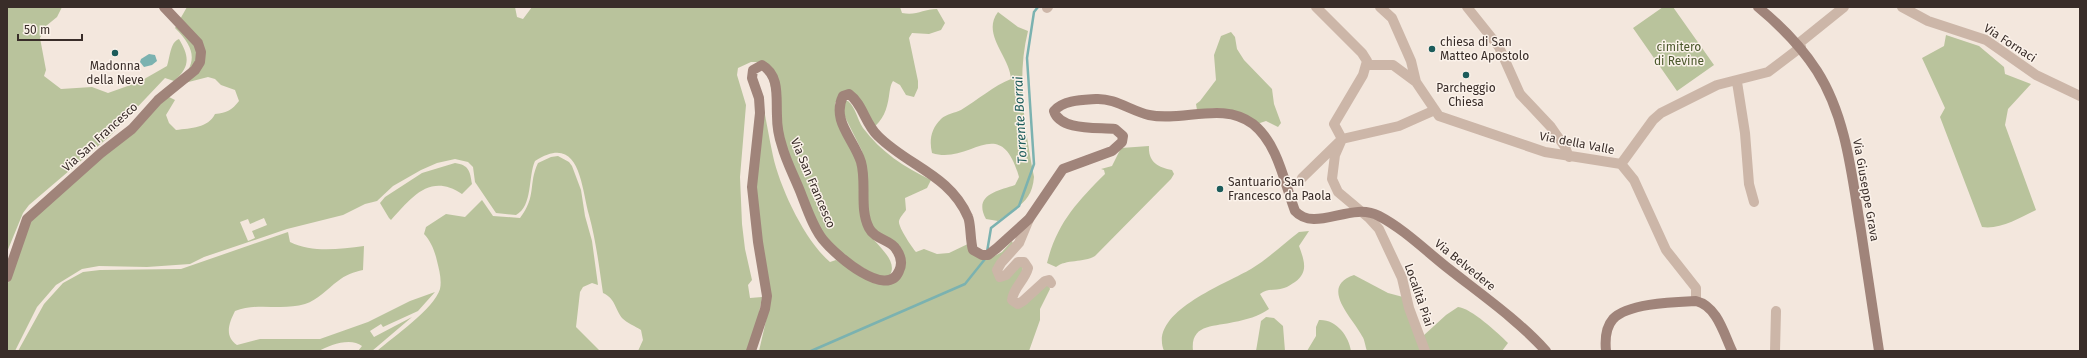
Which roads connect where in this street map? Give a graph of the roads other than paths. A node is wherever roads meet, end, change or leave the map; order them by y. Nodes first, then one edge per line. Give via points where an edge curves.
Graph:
1 (164, 7) edge
2 (1316, 7) edge
3 (1380, 7) edge
4 (1467, 7) edge
5 (1758, 7) edge
6 (1844, 7) edge
7 (1902, 7) edge
8 (1799, 46) junction
9 (1367, 65) junction
10 (1416, 82) junction
11 (1737, 82) junction
12 (2080, 96) edge
13 (1435, 110) junction
14 (1342, 139) junction
15 (1568, 157) junction
16 (1621, 164) junction
17 (1302, 178) dead end
18 (1754, 202) dead end
19 (1359, 210) junction
20 (1029, 219) junction
21 (7, 277) edge
22 (1051, 284) dead end
23 (1696, 301) junction
24 (1776, 311) dead end
25 (751, 351) edge
26 (1425, 351) edge
27 (1546, 351) edge
28 (1606, 351) edge
29 (1732, 351) edge
30 (1775, 351) edge
31 (1879, 351) edge

1 - 21 street, Via San Francesco via 198,43 201,52 200,62 195,70 158,100 132,129 100,153 27,220
2 - 9 street via 1362,53
3 - 10 street via 1392,18 1398,30 1411,61
4 - 15 street via 1499,47 1520,94 1551,127 1565,147
5 - 8 street, Via Giuseppe Grava via 1785,29
6 - 8 street
7 - 12 street, Via Fornaci via 1928,21 1986,40 2030,72
8 - 11 street via 1768,72
8 - 31 street, Via Giuseppe Grava via 1821,78 1834,105 1840,126 1857,206
9 - 10 street via 1393,65
9 - 14 street via 1334,124
10 - 13 street
11 - 16 street via 1718,85 1661,113
11 - 18 street via 1749,184
13 - 14 street via 1399,126
13 - 15 street, Via della Valle via 1439,116 1459,124
14 - 17 street
14 - 19 street via 1335,155 1332,179 1338,192
15 - 16 street, Via della Valle
16 - 23 street, Via della Valle via 1634,180 1666,250 1696,288
19 - 20 street, Via San Francesco via 1312,220 1300,217 1295,211 1274,151 1261,132 1238,115 1226,112 1150,115 1098,99 1060,104 1054,111 1056,118 1073,126 1115,129 1123,136 1122,142 1112,151 1063,169
19 - 26 street, Località Piai via 1379,229 1402,278 1409,308
19 - 27 street, Via Belvedere via 1378,215 1412,240 1533,337
20 - 22 street via 1019,243 997,270 1000,277 1006,275 1018,262 1024,262 1028,268 1013,295 1012,300 1018,304 1045,281 1049,280
20 - 25 street, Via San Francesco via 985,255 973,250 969,237 969,219 960,201 943,182 877,135 862,112 858,100 849,94 843,96 839,106 840,118 845,132 858,152 865,175 865,217 868,226 874,235 894,245 902,265 898,274 889,279 881,281 866,276 824,241 808,211 782,147 773,76 762,64 753,70 752,78 760,98 752,187 767,296 766,309
23 - 28 street via 1627,310 1613,319 1608,328
23 - 29 street via 1711,309
24 - 30 street

